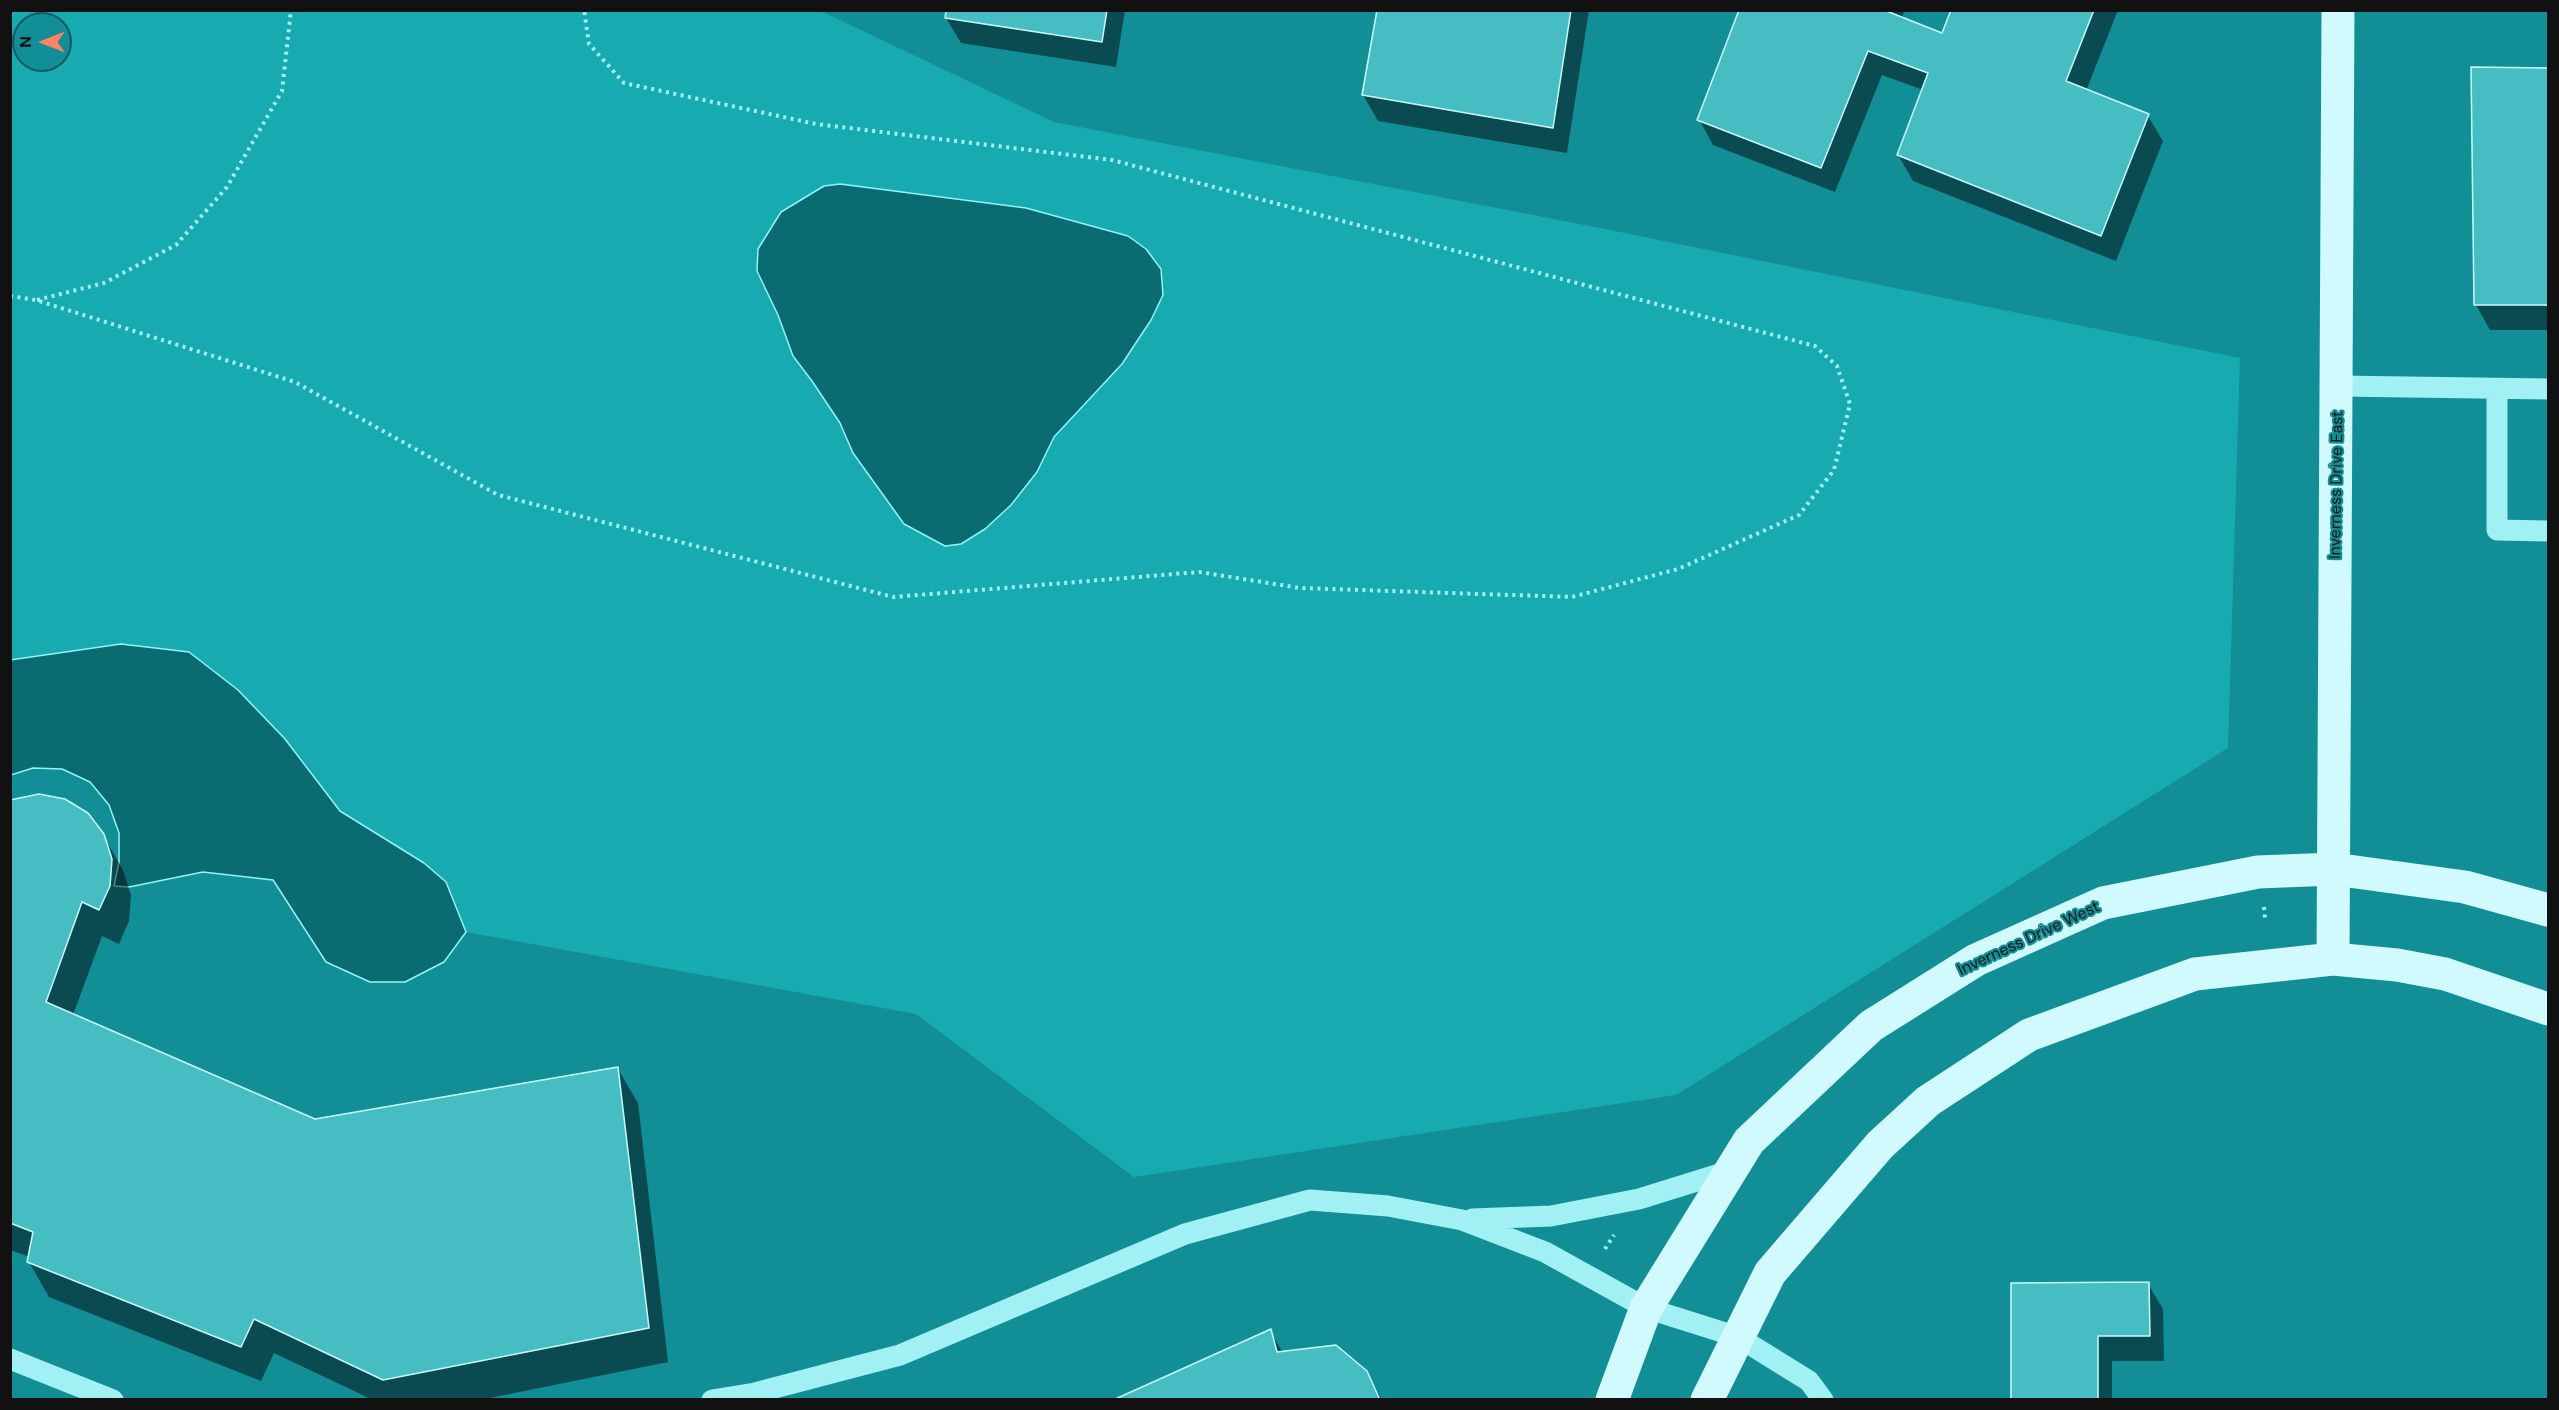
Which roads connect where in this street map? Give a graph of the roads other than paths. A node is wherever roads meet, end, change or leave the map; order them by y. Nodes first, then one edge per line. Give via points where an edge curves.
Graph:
1 (2338, 10) edge
2 (2338, 386) junction
3 (2497, 388) junction
4 (2548, 388) edge
5 (2548, 531) edge
6 (2334, 869) junction
7 (2548, 910) edge
8 (2333, 959) junction
9 (2548, 1009) edge
10 (1729, 1171) junction
11 (1462, 1220) junction
12 (1646, 1308) junction
13 (1738, 1337) junction
14 (10, 1359) edge
15 (113, 1400) edge
16 (712, 1400) edge
17 (1612, 1400) edge
18 (1707, 1400) edge
19 (1823, 1400) edge

1 - 2 main road, Inverness Drive East
2 - 3 lane
2 - 6 main road, Inverness Drive East
3 - 4 lane
3 - 5 lane via 2497,530
6 - 7 main road, Inverness Drive West via 2465,886
6 - 8 main road, Inverness Drive East
6 - 10 main road, Inverness Drive West via 2258,872 2103,903 1976,960 1871,1026 1749,1141
8 - 9 main road via 2445,974
8 - 13 main road via 2195,974 2029,1035 1928,1101 1880,1145 1770,1273
10 - 11 lane via 1639,1199 1551,1216
10 - 12 main road, Inverness Drive West
11 - 12 lane via 1545,1252
11 - 16 lane via 1388,1206 1310,1200 1185,1234 900,1355 756,1393
12 - 13 lane
12 - 17 main road, Inverness Drive West
13 - 18 main road
13 - 19 lane via 1809,1381
14 - 15 lane

